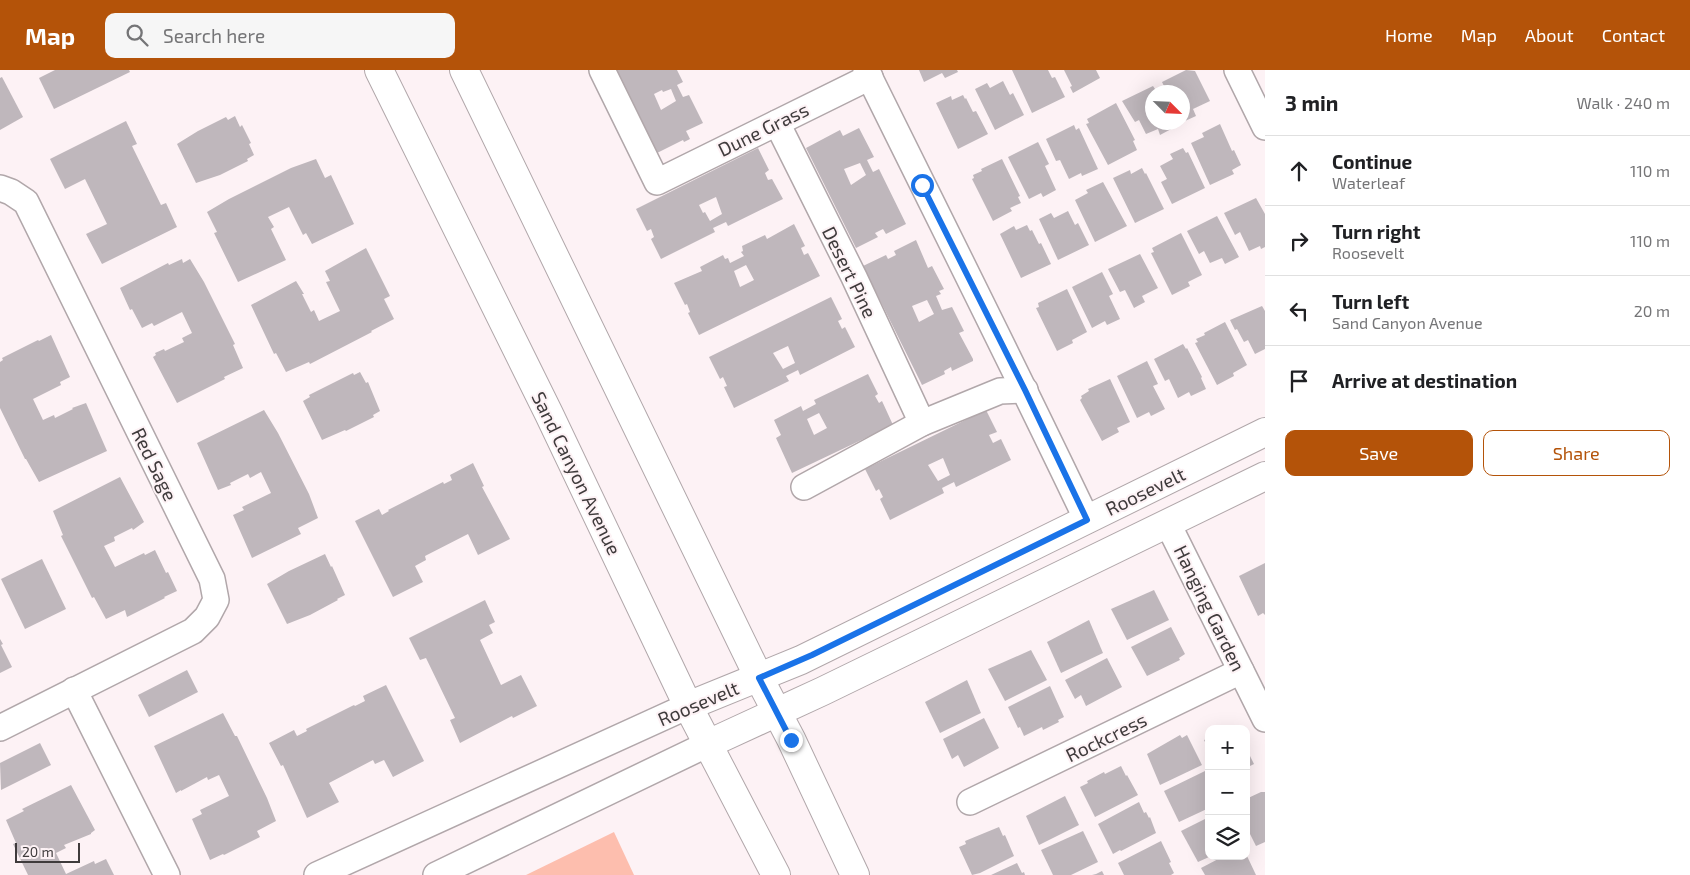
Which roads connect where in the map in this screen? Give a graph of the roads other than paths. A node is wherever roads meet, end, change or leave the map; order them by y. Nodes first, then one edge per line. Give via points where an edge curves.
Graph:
1 (380, 70) edge
2 (464, 70) edge
3 (602, 70) edge
4 (1237, 70) edge
5 (868, 73) edge
6 (777, 123) junction
7 (1265, 127) edge
8 (0, 188) edge
9 (1025, 390) junction
10 (922, 423) junction
11 (1265, 432) edge
12 (1265, 476) edge
13 (804, 487) dead end
14 (1087, 520) junction
15 (1168, 524) junction
16 (1241, 671) junction
17 (759, 678) junction
18 (74, 690) junction
19 (688, 706) junction
20 (778, 713) junction
21 (1265, 719) edge
22 (0, 728) edge
23 (708, 744) junction
24 (970, 802) dead end
25 (166, 875) edge
26 (317, 875) edge
27 (436, 875) edge
28 (776, 875) edge
29 (855, 875) edge

1 - 19 main road, Sand Canyon Avenue
2 - 17 main road
3 - 6 street, Dune Grass via 657,182
4 - 7 street
5 - 6 street, Dune Grass
5 - 9 street
6 - 10 street, Desert Pine
8 - 18 street, Red Sage via 26,202 212,579 216,600 207,617 193,631
9 - 10 street via 1000,392
9 - 14 street
10 - 13 street
11 - 14 main road, Roosevelt
12 - 15 main road, Roosevelt
14 - 17 main road, Roosevelt via 807,658
15 - 16 street, Hanging Garden
15 - 20 main road, Roosevelt
16 - 21 street, Hanging Garden
16 - 24 street, Rockcress
17 - 19 main road, Roosevelt
17 - 20 main road
18 - 22 street, Red Sage
18 - 25 street
19 - 23 main road, Sand Canyon Avenue
19 - 26 street, Roosevelt
20 - 23 main road, Roosevelt
20 - 29 main road
23 - 27 street, Roosevelt
23 - 28 main road, Sand Canyon Avenue

